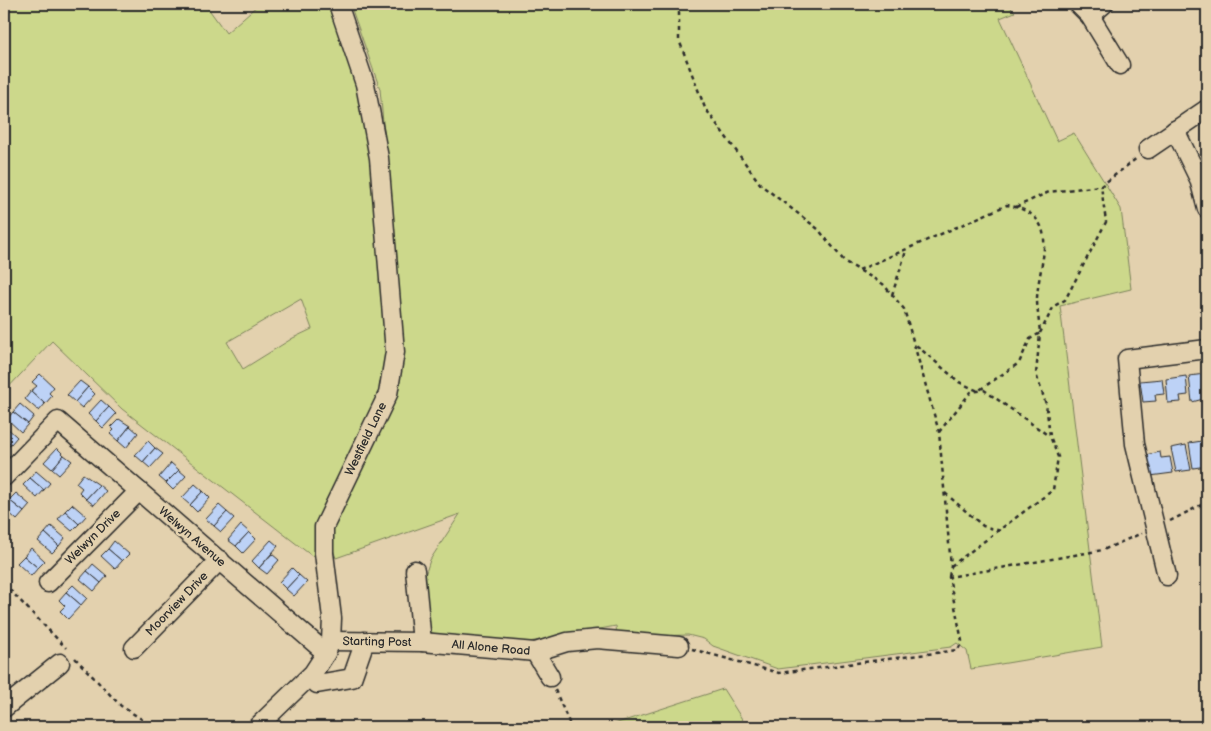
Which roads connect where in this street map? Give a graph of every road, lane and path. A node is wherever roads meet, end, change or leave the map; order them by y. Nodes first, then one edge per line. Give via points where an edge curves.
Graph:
1 (338, 4) edge
2 (679, 4) edge
3 (1078, 4) edge
4 (1104, 4) edge
5 (1090, 16) junction
6 (1120, 65) dead end
7 (1207, 109) edge
8 (1175, 130) junction
9 (1148, 149) joint
10 (1203, 178) edge
11 (1101, 186) junction
12 (1016, 207) junction
13 (1207, 209) edge
14 (906, 250) junction
15 (859, 270) junction
16 (892, 295) junction
17 (1040, 333) junction
18 (915, 344) junction
19 (1207, 349) edge
20 (978, 391) junction
21 (939, 432) junction
22 (1050, 436) junction
23 (4, 477) edge
24 (139, 491) junction
25 (945, 493) junction
26 (1207, 502) edge
27 (1155, 528) junction
28 (1001, 531) junction
29 (220, 560) junction
30 (951, 566) junction
31 (415, 570) dead end
32 (1167, 576) dead end
33 (949, 577) junction
34 (48, 583) dead end
35 (4, 584) edge
36 (365, 641) junction
37 (422, 642) junction
38 (679, 646) joint
39 (328, 647) junction
40 (134, 648) dead end
41 (535, 652) junction
42 (66, 656) junction
43 (550, 677) joint
44 (317, 684) dead end
45 (4, 708) edge
46 (154, 727) edge
47 (257, 727) edge
48 (571, 727) edge

1 - 39 street, Westfield Lane via 365,84 379,158 395,352 388,394 324,527 332,618
2 - 15 path via 679,40 705,108 761,185 818,229 845,262
3 - 5 street
4 - 5 street
5 - 6 street
7 - 8 street
8 - 9 street
8 - 10 street
9 - 11 path
10 - 13 street
11 - 12 path via 1049,192
11 - 17 path via 1106,222 1065,300 1054,306
12 - 14 path via 1007,205
12 - 17 path via 1036,219 1046,239 1037,298
14 - 15 path
14 - 16 path
15 - 16 path via 883,284
16 - 18 path via 904,309
17 - 20 path via 1030,339 1019,363
17 - 22 path via 1036,374 1046,404
18 - 20 path via 959,382
18 - 21 path
19 - 27 street via 1127,359 1135,444
20 - 21 path via 971,392
20 - 22 path via 984,390
21 - 25 path
22 - 28 path via 1058,457 1053,490
23 - 24 street, Welwyn Avenue via 58,421
24 - 29 street, Welwyn Avenue
24 - 34 street, Welwyn Drive
25 - 28 path via 984,526
25 - 30 path
26 - 27 path
27 - 32 street
27 - 33 path via 1103,550
28 - 30 path
29 - 39 street, Welwyn Avenue
29 - 40 street, Moorview Drive
30 - 33 path
31 - 37 street
33 - 38 path via 962,641 958,650 779,672
35 - 42 path
36 - 37 street, Starting Post
36 - 39 street, Starting Post
36 - 44 street via 352,678
37 - 41 street, All Alone Road
38 - 41 street via 597,639 567,642
39 - 47 street via 313,673
41 - 43 street, All Alone Road
42 - 45 street
42 - 46 path via 121,706
43 - 48 path

